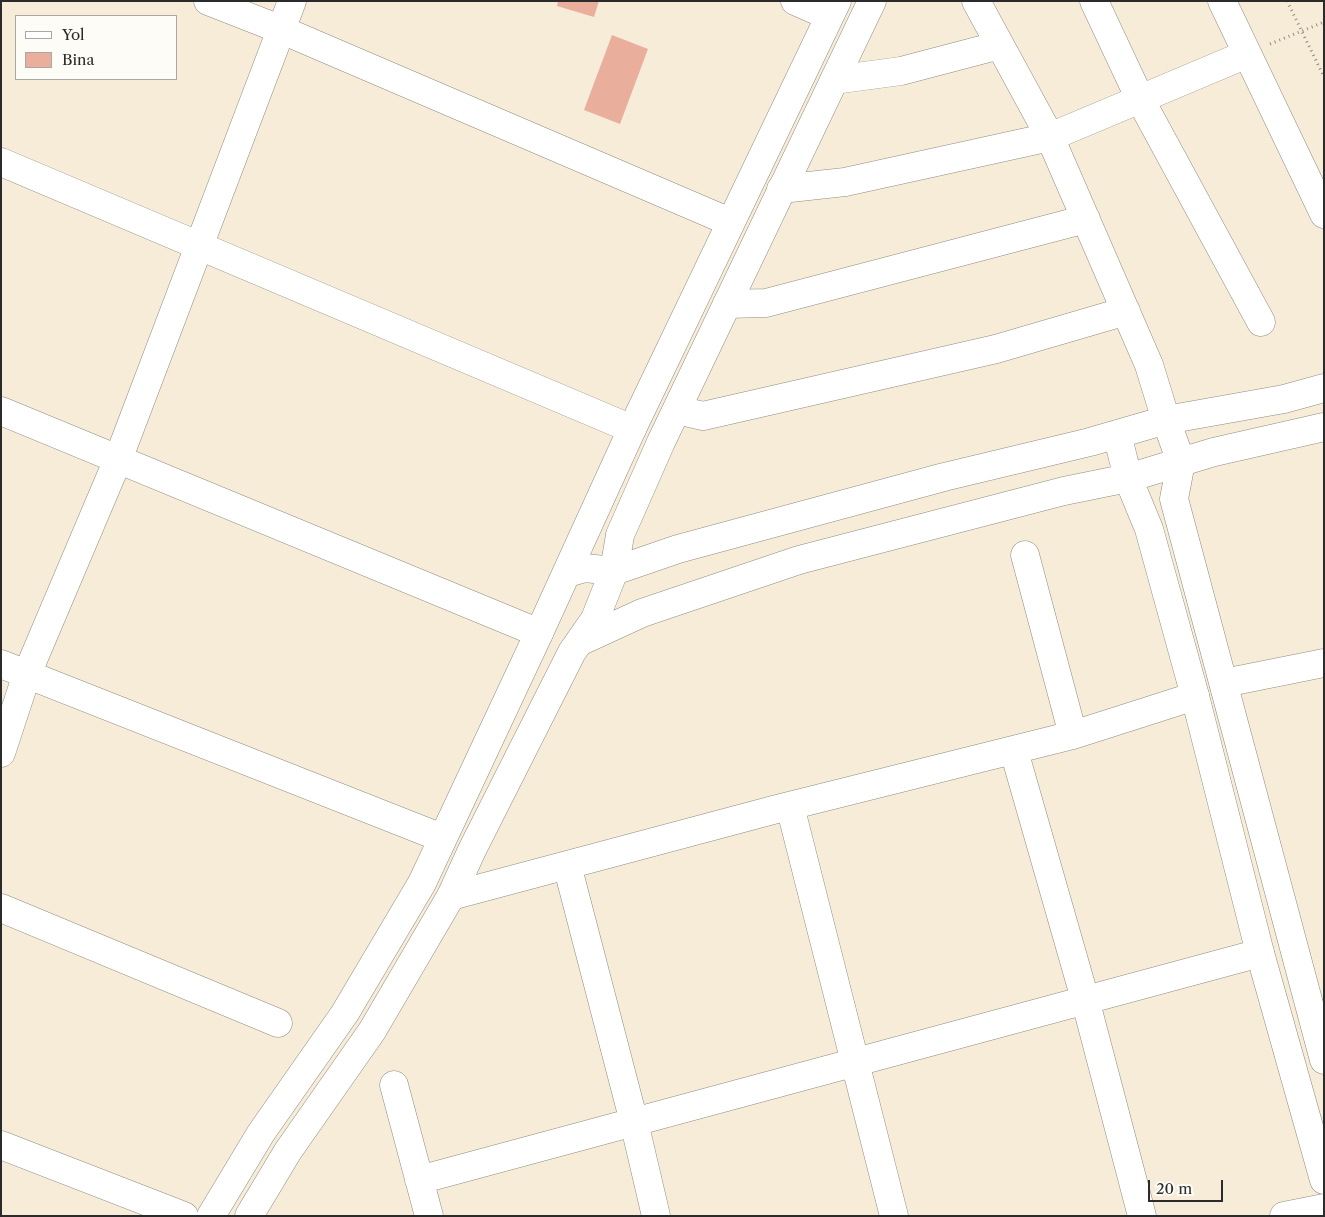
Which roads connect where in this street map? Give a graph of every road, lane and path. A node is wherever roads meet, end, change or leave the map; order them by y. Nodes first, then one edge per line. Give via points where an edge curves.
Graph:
1 (208, 1) edge
2 (292, 1) edge
3 (794, 1) edge
4 (872, 1) edge
5 (976, 1) edge
6 (1094, 1) edge
7 (1222, 1) edge
8 (1287, 1) edge
9 (833, 9) edge
10 (1324, 22) edge
11 (282, 30) junction
12 (1301, 31) junction
13 (1000, 45) junction
14 (1247, 54) junction
15 (1324, 77) edge
16 (834, 80) junction
17 (1140, 99) junction
18 (1050, 137) junction
19 (1, 162) edge
20 (782, 189) junction
21 (1324, 214) edge
22 (1086, 219) junction
23 (730, 222) junction
24 (199, 244) junction
25 (727, 304) junction
26 (1126, 311) junction
27 (1261, 322) dead end
28 (1324, 388) edge
29 (1, 410) edge
30 (676, 410) junction
31 (1166, 420) junction
32 (1324, 428) edge
33 (632, 429) junction
34 (1118, 434) junction
35 (119, 457) junction
36 (1180, 462) junction
37 (1128, 478) junction
38 (1025, 554) dead end
39 (614, 571) junction
40 (567, 573) junction
41 (539, 634) junction
42 (579, 642) junction
43 (1324, 663) edge
44 (1, 664) edge
45 (27, 674) junction
46 (1224, 683) junction
47 (1195, 696) junction
48 (1073, 735) junction
49 (1014, 751) junction
50 (1, 753) edge
51 (790, 806) junction
52 (442, 838) junction
53 (567, 865) junction
54 (451, 896) junction
55 (1, 908) edge
56 (1260, 953) junction
57 (1085, 999) junction
58 (278, 1023) dead end
59 (1324, 1060) edge
60 (854, 1063) junction
61 (394, 1085) dead end
62 (634, 1122) junction
63 (1, 1145) edge
64 (419, 1180) junction
65 (1324, 1180) edge
66 (1324, 1208) edge
67 (184, 1216) edge
68 (212, 1216) edge
69 (248, 1216) edge
70 (429, 1216) edge
71 (656, 1216) edge
72 (894, 1216) edge
73 (1142, 1216) edge
74 (1284, 1216) edge

1 - 11 street
2 - 11 street
3 - 9 street
4 - 16 street
5 - 13 street
6 - 17 street
7 - 14 street
8 - 12 path
9 - 23 street
10 - 12 path
11 - 23 street
11 - 24 street
12 - 14 path
12 - 15 path
13 - 16 street via 902,71
13 - 18 street
14 - 17 street
14 - 21 street
16 - 20 street
17 - 18 street
17 - 27 street
18 - 20 street via 845,182
18 - 22 street
19 - 24 street
20 - 25 street
22 - 25 street via 766,302
22 - 26 street
23 - 33 street
24 - 33 street
24 - 35 street
25 - 30 street
26 - 30 street via 996,349 703,416
26 - 31 street via 1150,365
28 - 31 street via 1284,399
29 - 35 street
30 - 39 street via 620,535
31 - 34 street
31 - 36 street
32 - 36 street
33 - 40 street
34 - 37 street
34 - 39 street via 688,547
35 - 41 street
35 - 45 street
36 - 37 street
36 - 46 street via 1174,499
37 - 42 street via 1064,491 799,560 642,613
37 - 47 street via 1149,529
38 - 48 street
39 - 40 street via 585,568
39 - 42 street via 595,619
40 - 41 street
41 - 42 street via 555,642
41 - 52 street
42 - 54 street
43 - 46 street
44 - 45 street
45 - 50 street
45 - 52 street
46 - 59 street
47 - 48 street
47 - 56 street
48 - 49 street
49 - 51 street
49 - 57 street
51 - 53 street
51 - 60 street
52 - 68 street via 422,882 345,1013 261,1133
53 - 54 street
53 - 62 street
54 - 69 street via 372,1031 288,1151
55 - 58 street
56 - 57 street
56 - 65 street
57 - 60 street
57 - 73 street
60 - 62 street
60 - 72 street
61 - 64 street
62 - 64 street
62 - 71 street
63 - 67 street
64 - 70 street
66 - 74 street

